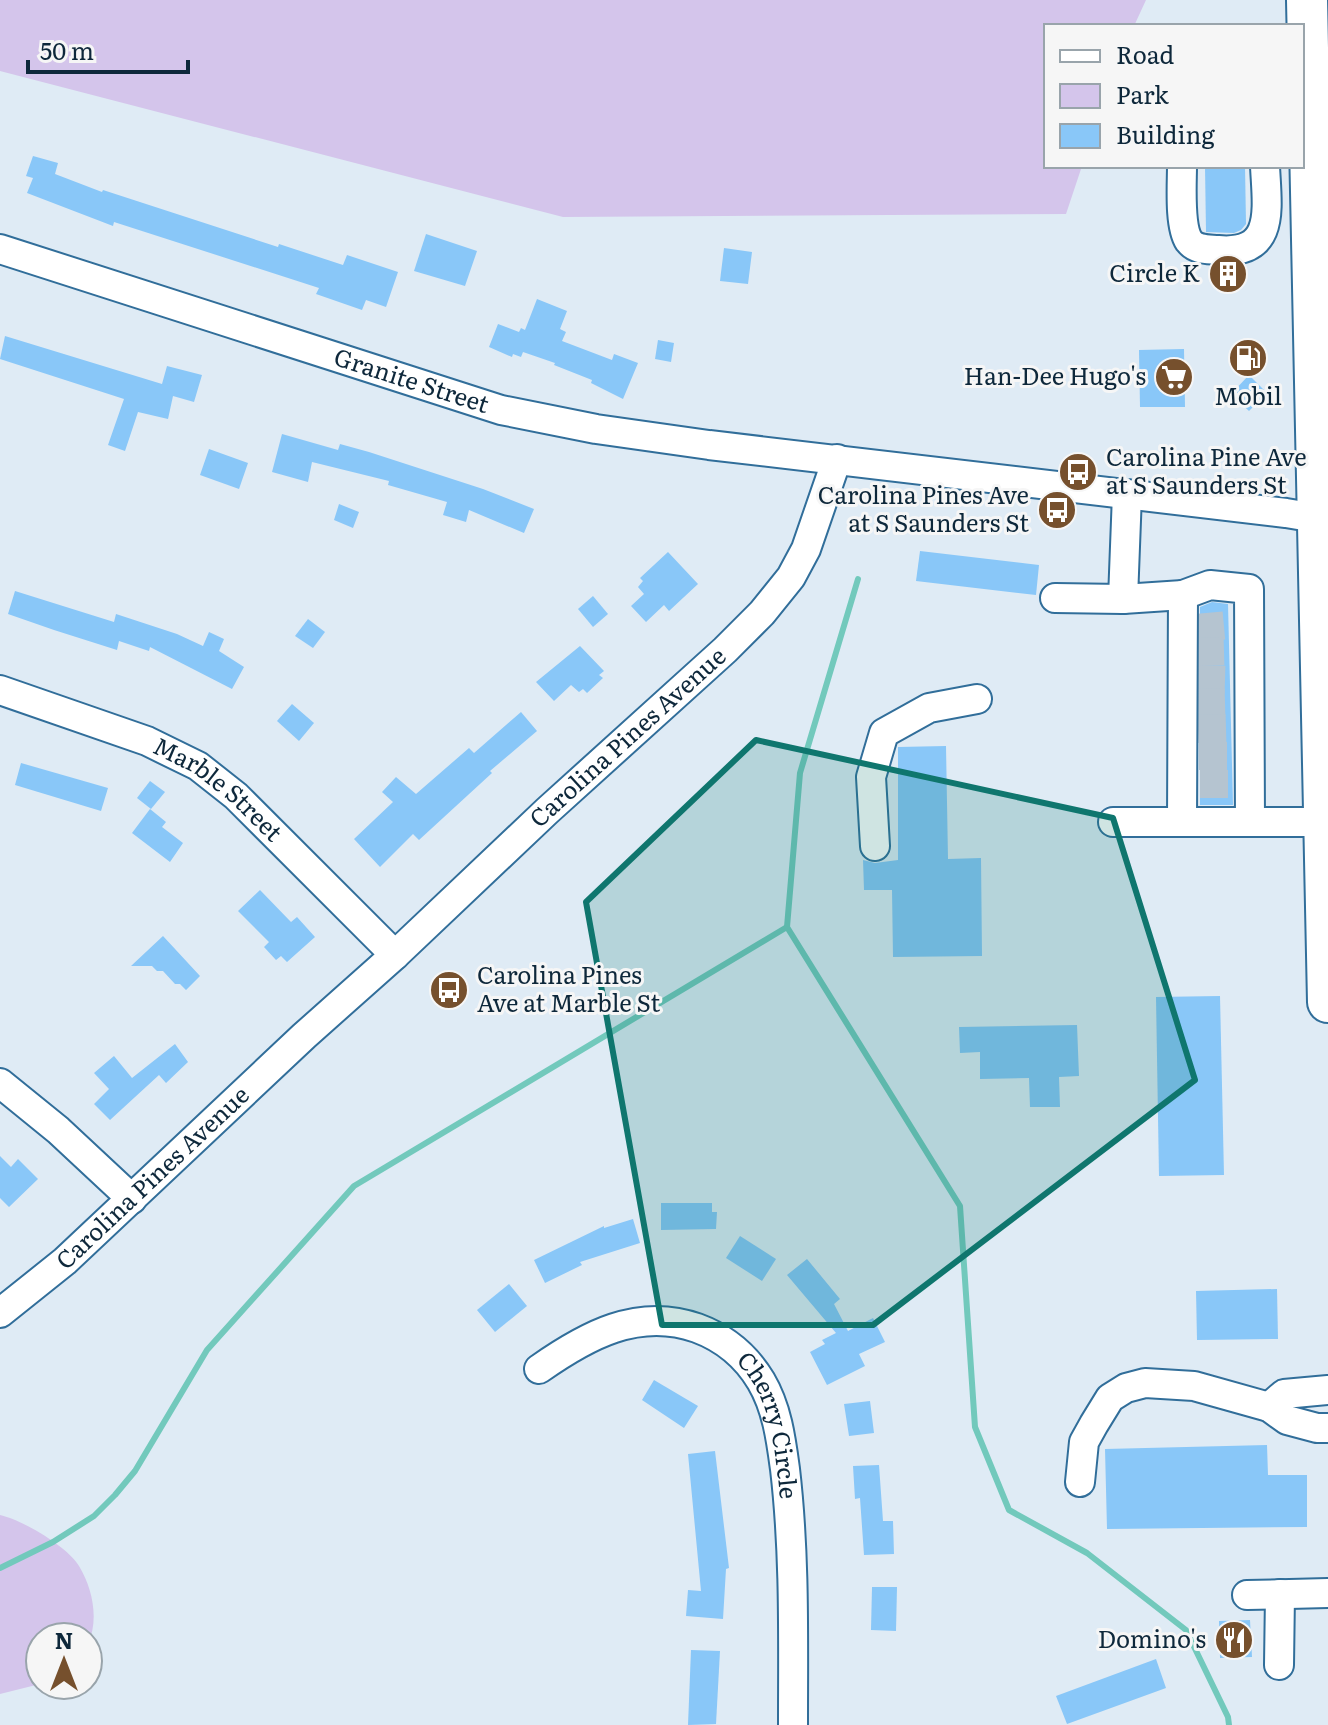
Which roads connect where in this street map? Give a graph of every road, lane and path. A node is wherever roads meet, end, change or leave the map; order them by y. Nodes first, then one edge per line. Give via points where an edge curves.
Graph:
1 (1307, 0) edge
2 (1306, 76) edge
3 (1182, 168) edge
4 (1265, 168) edge
5 (1311, 203) junction
6 (1267, 206) junction
7 (0, 249) edge
8 (837, 459) junction
9 (1127, 494) junction
10 (1323, 519) edge
11 (1183, 595) junction
12 (1055, 598) dead end
13 (1123, 599) junction
14 (0, 690) edge
15 (977, 699) dead end
16 (1113, 822) dead end
17 (1182, 822) junction
18 (1250, 822) junction
19 (1324, 822) junction
20 (875, 846) dead end
21 (395, 955) junction
22 (1328, 1002) edge
23 (0, 1083) edge
24 (132, 1199) junction
25 (0, 1313) edge
26 (539, 1369) dead end
27 (1328, 1390) edge
28 (1269, 1407) junction
29 (1328, 1428) edge
30 (1080, 1482) dead end
31 (1328, 1593) edge
32 (1280, 1594) junction
33 (1247, 1595) dead end
34 (1279, 1665) dead end
35 (793, 1725) edge

1 - 2 highway
2 - 5 highway
3 - 6 street via 1186,234 1199,249 1238,252 1252,247 1259,240
4 - 6 street
5 - 6 street
5 - 10 highway
7 - 8 street, Granite Street via 501,410 596,429
8 - 9 street
8 - 21 street, Carolina Pines Avenue via 806,549 762,613
9 - 10 street
9 - 13 street
10 - 19 highway
11 - 13 street
11 - 17 street via 1190,705
11 - 18 street via 1210,585 1249,589 1239,638 1241,784
12 - 13 street
14 - 21 street, Marble Street via 147,741 198,766 236,796
15 - 20 street via 929,708 884,733 871,777
16 - 17 street
17 - 18 street
18 - 19 street
19 - 22 highway
21 - 24 street, Carolina Pines Avenue
23 - 24 street
24 - 25 street, Carolina Pines Avenue
26 - 35 street, Cherry Circle via 607,1330 655,1320 684,1324 729,1344 762,1382 776,1412 787,1489
27 - 28 street via 1284,1394
28 - 29 street via 1287,1420
28 - 30 street via 1194,1386 1145,1383 1126,1388 1110,1398 1084,1442
31 - 32 street
32 - 33 street
32 - 34 street

